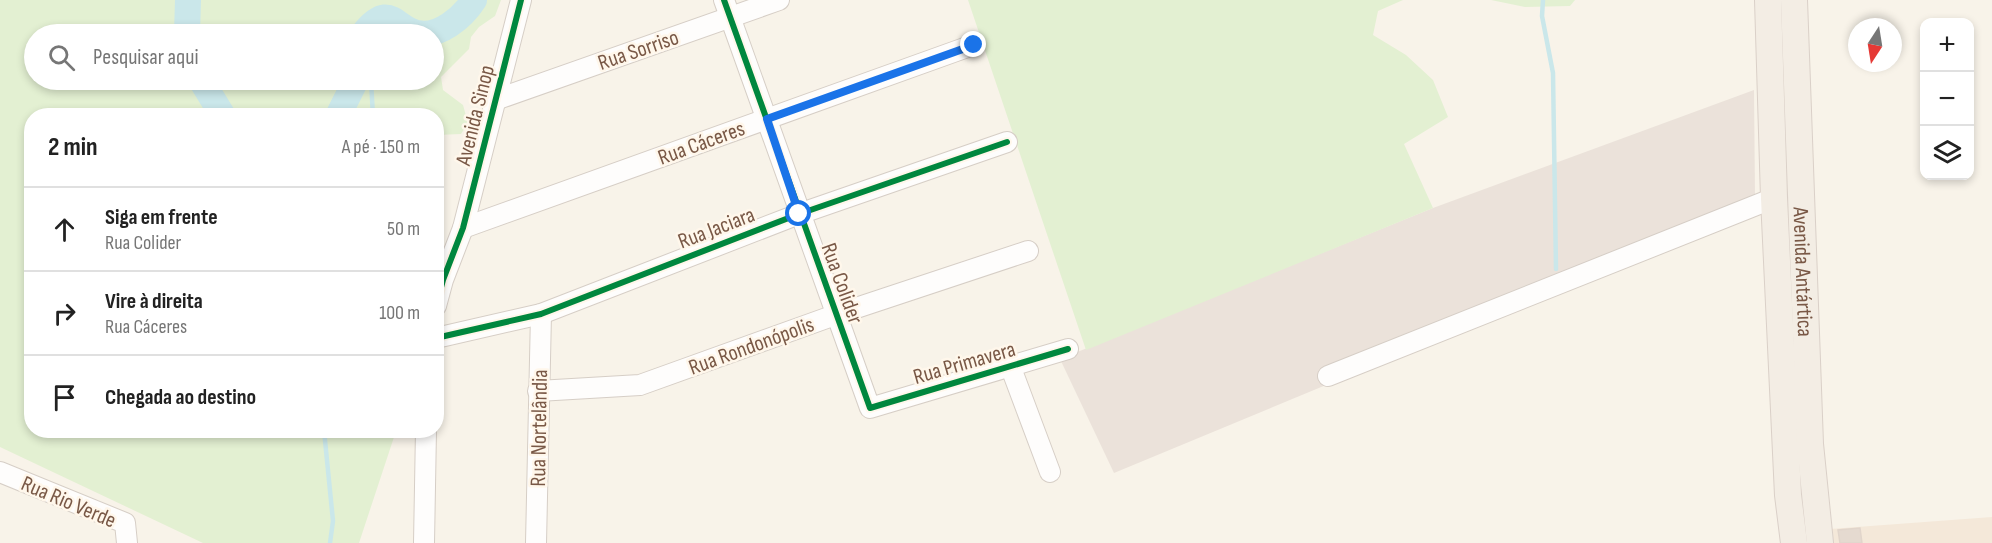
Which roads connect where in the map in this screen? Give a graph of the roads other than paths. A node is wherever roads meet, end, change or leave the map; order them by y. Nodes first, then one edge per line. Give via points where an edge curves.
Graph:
1 (521, 0) edge
2 (779, 0) edge
3 (1768, 0) edge
4 (1794, 0) edge
5 (728, 8) edge
6 (974, 45) dead end
7 (498, 99) junction
8 (767, 119) junction
9 (1007, 142) dead end
10 (1774, 198) junction
11 (799, 214) junction
12 (463, 228) junction
13 (1028, 251) dead end
14 (444, 277) edge
15 (541, 314) junction
16 (835, 315) junction
17 (444, 336) edge
18 (1068, 350) dead end
19 (1011, 368) junction
20 (1328, 376) dead end
21 (538, 391) junction
22 (870, 408) joint
23 (426, 438) edge
24 (0, 472) edge
25 (1050, 472) dead end
26 (1790, 505) junction
27 (128, 540) edge
28 (424, 543) edge
29 (536, 543) edge
30 (1794, 543) edge
31 (1811, 543) edge
32 (1820, 543) edge

1 - 7 street, Avenida Sinop
2 - 5 street, Rua Sorriso
3 - 10 main road, Avenida Antártica
4 - 32 main road, Avenida Antártica via 1810,444
5 - 7 street, Rua Sorriso
5 - 8 street, Rua Colider
6 - 8 street, Rua Cáceres
7 - 12 street, Avenida Sinop
8 - 11 street, Rua Colider
8 - 12 street, Rua Cáceres
9 - 11 street, Rua Jaciara
10 - 20 street
10 - 26 main road, Avenida Antártica
11 - 15 street, Rua Jaciara
11 - 16 street, Rua Colider
12 - 14 street, Avenida Sinop
13 - 16 street, Rua Rondonópolis
15 - 17 street, Rua Jaciara
15 - 21 street, Rua Nortelândia
16 - 21 street, Rua Rondonópolis via 640,385
16 - 22 street, Rua Colider
18 - 19 street, Rua Primavera
19 - 22 street, Rua Primavera
19 - 25 street, Rua Primavera
21 - 29 street, Rua Nortelândia
23 - 28 street
24 - 27 street, Rua Rio Verde via 125,523
26 - 30 main road, Avenida Antártica
26 - 31 main road

